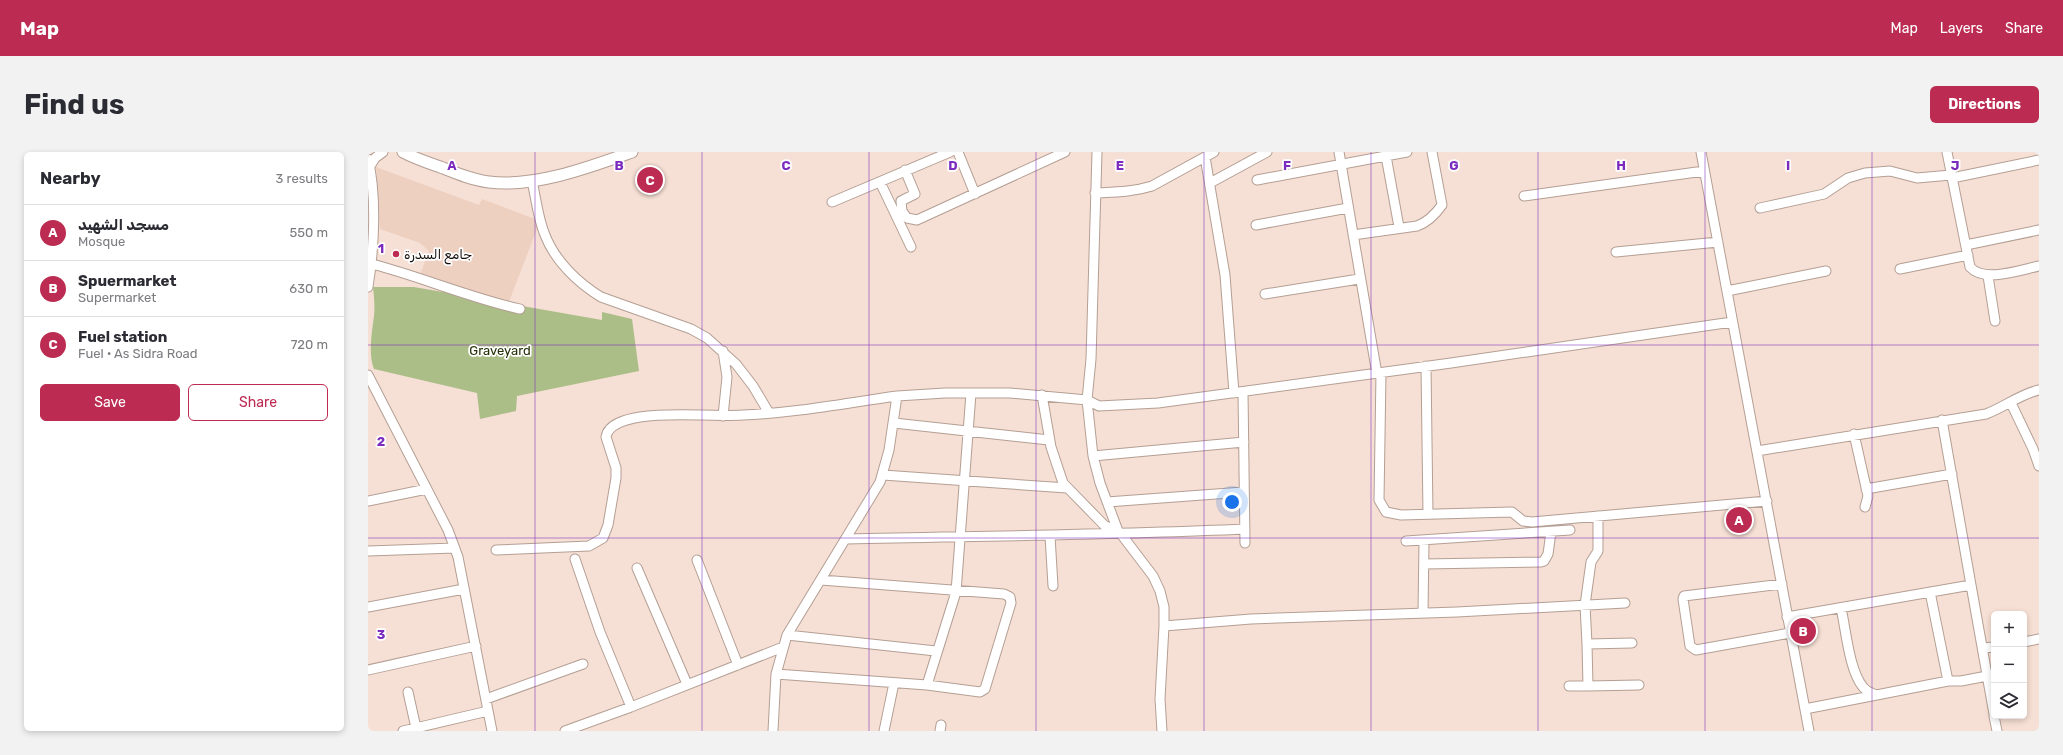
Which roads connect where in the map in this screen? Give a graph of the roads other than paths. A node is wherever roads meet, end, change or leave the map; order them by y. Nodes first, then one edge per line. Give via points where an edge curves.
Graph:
1 (383, 152) edge
2 (403, 152) edge
3 (629, 152) edge
4 (950, 152) edge
5 (958, 152) edge
6 (1065, 152) edge
7 (1097, 152) edge
8 (1214, 152) edge
9 (1267, 152) edge
10 (1339, 152) edge
11 (1407, 152) edge
12 (1432, 152) edge
13 (1701, 152) edge
14 (1947, 152) edge
15 (1382, 155) edge
16 (1205, 157) junction
17 (2039, 160) edge
18 (369, 163) edge
19 (1340, 164) junction
20 (905, 170) junction
21 (1704, 171) junction
22 (1952, 177) junction
23 (1257, 180) dead end
24 (532, 181) junction
25 (880, 182) junction
26 (1210, 183) junction
27 (1095, 193) junction
28 (975, 194) junction
29 (1524, 196) dead end
30 (832, 202) dead end
31 (1348, 208) junction
32 (1760, 208) dead end
33 (1256, 226) dead end
34 (1398, 227) junction
35 (2039, 230) edge
36 (1353, 235) junction
37 (1718, 242) junction
38 (1966, 245) junction
39 (911, 247) dead end
40 (1616, 252) dead end
41 (1968, 255) junction
42 (372, 264) junction
43 (2039, 266) edge
44 (1900, 269) dead end
45 (1826, 271) dead end
46 (1988, 276) junction
47 (1360, 279) junction
48 (368, 287) edge
49 (1727, 291) junction
50 (1265, 294) dead end
51 (520, 309) dead end
52 (1995, 321) dead end
53 (1732, 322) junction
54 (723, 351) junction
55 (1426, 366) junction
56 (1379, 374) junction
57 (368, 375) edge
58 (2039, 390) edge
59 (971, 393) junction
60 (1239, 393) junction
61 (1042, 395) junction
62 (897, 396) junction
63 (1087, 400) junction
64 (2011, 403) junction
65 (769, 413) junction
66 (723, 416) junction
67 (1942, 420) junction
68 (894, 424) junction
69 (968, 431) junction
70 (1854, 434) junction
71 (1049, 440) junction
72 (1244, 442) junction
73 (1757, 451) junction
74 (1093, 456) junction
75 (2039, 466) edge
76 (1952, 474) junction
77 (883, 475) junction
78 (965, 482) junction
79 (1067, 488) junction
80 (427, 489) junction
81 (1866, 489) junction
82 (1243, 492) junction
83 (368, 501) edge
84 (1766, 501) junction
85 (1107, 502) junction
86 (1865, 506) dead end
87 (1428, 514) junction
88 (1598, 516) junction
89 (1245, 529) junction
90 (1570, 530) dead end
91 (1551, 532) junction
92 (1119, 533) junction
93 (960, 536) junction
94 (1050, 536) junction
95 (847, 539) junction
96 (1424, 541) junction
97 (1406, 542) dead end
98 (1245, 543) dead end
99 (455, 548) junction
100 (496, 550) dead end
101 (368, 551) edge
102 (575, 559) dead end
103 (697, 560) dead end
104 (1424, 564) junction
105 (636, 568) dead end
106 (821, 580) junction
107 (1782, 584) junction
108 (1971, 585) junction
109 (1053, 586) dead end
110 (464, 589) junction
111 (956, 592) junction
112 (1930, 592) junction
113 (1625, 603) dead end
114 (1585, 605) junction
115 (368, 608) edge
116 (1841, 608) junction
117 (1424, 613) junction
118 (1787, 617) junction
119 (1164, 626) junction
120 (1790, 633) junction
121 (787, 636) junction
122 (2039, 639) edge
123 (2027, 641) edge
124 (1632, 643) dead end
125 (1587, 644) junction
126 (476, 646) junction
127 (783, 647) junction
128 (1991, 647) edge
129 (1983, 648) junction
130 (936, 651) junction
131 (583, 664) dead end
132 (738, 665) junction
133 (368, 670) edge
134 (776, 674) junction
135 (1987, 676) junction
136 (1948, 681) junction
137 (894, 683) junction
138 (687, 684) junction
139 (1639, 684) dead end
140 (927, 686) junction
141 (1569, 686) dead end
142 (1588, 686) junction
143 (408, 692) dead end
144 (1876, 695) junction
145 (1991, 698) edge
146 (486, 699) junction
147 (631, 707) junction
148 (1805, 709) junction
149 (488, 711) junction
150 (1995, 719) edge
151 (416, 728) junction
152 (403, 731) edge
153 (492, 731) edge
154 (565, 731) edge
155 (773, 731) edge
156 (777, 731) edge
157 (884, 731) edge
158 (1162, 731) edge
159 (1809, 731) edge
160 (1997, 731) edge

1 - 18 street
2 - 24 main road via 460,175 490,182
3 - 24 main road via 573,171
4 - 20 street
5 - 28 street
6 - 28 street
7 - 27 street
8 - 16 street
9 - 26 street
10 - 19 street
11 - 15 street
12 - 34 street via 1442,206 1425,223
13 - 21 street
14 - 22 street
15 - 19 street
15 - 34 street
16 - 26 street
16 - 27 street via 1141,190
17 - 22 street
18 - 42 street via 373,227
19 - 23 street
19 - 31 street
20 - 25 street
20 - 28 street via 915,194 901,201 905,216 910,220 917,220
21 - 29 street
21 - 37 street
22 - 32 street via 1917,178 1890,171 1865,173 1848,178 1824,194
22 - 38 street
24 - 54 street via 544,235 554,254 587,289 691,329
25 - 30 street
25 - 39 street
26 - 60 street via 1225,275
27 - 63 street via 1091,359
31 - 33 street
31 - 36 street
34 - 36 street
35 - 38 street
36 - 47 street
37 - 40 street
37 - 49 street
38 - 41 street
41 - 44 street
41 - 46 street via 1970,267
42 - 48 street
42 - 51 street via 488,302
43 - 46 street
45 - 49 street
46 - 52 street
47 - 50 street
47 - 56 street
49 - 53 street
53 - 55 street
53 - 73 street
54 - 65 street via 753,386
54 - 66 street via 728,377
55 - 56 street
55 - 87 street
56 - 60 street
56 - 87 street via 1379,500 1386,512 1392,514
57 - 80 street
58 - 64 street via 2020,396
59 - 61 street
59 - 62 street
59 - 69 street
60 - 63 street via 1112,406 1099,406
60 - 72 street
61 - 63 street
61 - 71 street
62 - 65 street
62 - 68 street
63 - 74 street
64 - 67 street via 1986,414
64 - 75 street
65 - 66 street
66 - 100 street via 640,417 615,425 606,437 616,468 616,478 608,525 603,538 589,546
67 - 70 street
67 - 76 street
68 - 69 street
68 - 77 street
69 - 71 street
69 - 78 street
70 - 73 street
70 - 81 street
71 - 79 street via 1056,465
72 - 74 street
72 - 82 street
73 - 84 street
74 - 85 street
76 - 81 street
76 - 108 street
77 - 78 street
77 - 95 street
78 - 79 street
78 - 93 street
79 - 92 street via 1104,525
80 - 83 street
80 - 99 street
81 - 86 street
82 - 85 street
82 - 89 street
84 - 88 street
84 - 107 street
85 - 92 street
87 - 88 street via 1512,512 1523,521 1532,522
88 - 114 street via 1598,551 1591,562
89 - 92 street
89 - 98 street
90 - 91 street
91 - 96 street
91 - 104 street via 1548,554 1541,562
92 - 94 street
92 - 119 street via 1153,576 1162,597
93 - 94 street
93 - 95 street
93 - 111 street
94 - 109 street
95 - 106 street
96 - 97 street
96 - 104 street
99 - 101 street
99 - 110 street
102 - 147 street via 600,632
103 - 132 street
104 - 117 street
105 - 138 street
106 - 111 street
106 - 121 street
107 - 118 street
107 - 120 street via 1684,596 1682,599 1690,646 1696,650
108 - 112 street
108 - 129 street
110 - 115 street
110 - 126 street
111 - 130 street
111 - 140 street via 1004,594 1011,598 985,689 980,692
112 - 116 street
112 - 136 street
113 - 114 street
114 - 117 street
114 - 125 street
116 - 118 street
116 - 144 street via 1859,680 1866,691
117 - 119 street via 1251,619
118 - 120 street
119 - 158 street via 1160,699
120 - 148 street
121 - 127 street
121 - 130 street
122 - 123 street
124 - 125 street
125 - 142 street
126 - 133 street
126 - 146 street
127 - 132 street
127 - 134 street
128 - 129 street
129 - 135 street
130 - 140 street
131 - 146 street
132 - 138 street
134 - 137 street
134 - 155 street
135 - 136 street
135 - 145 street
136 - 144 street
137 - 140 street
137 - 157 street
138 - 147 street
139 - 142 street
141 - 142 street
143 - 151 street
144 - 148 street
146 - 149 street
147 - 154 street
148 - 159 street
149 - 151 street
149 - 153 street
150 - 160 street
151 - 152 street
155 - 156 street

